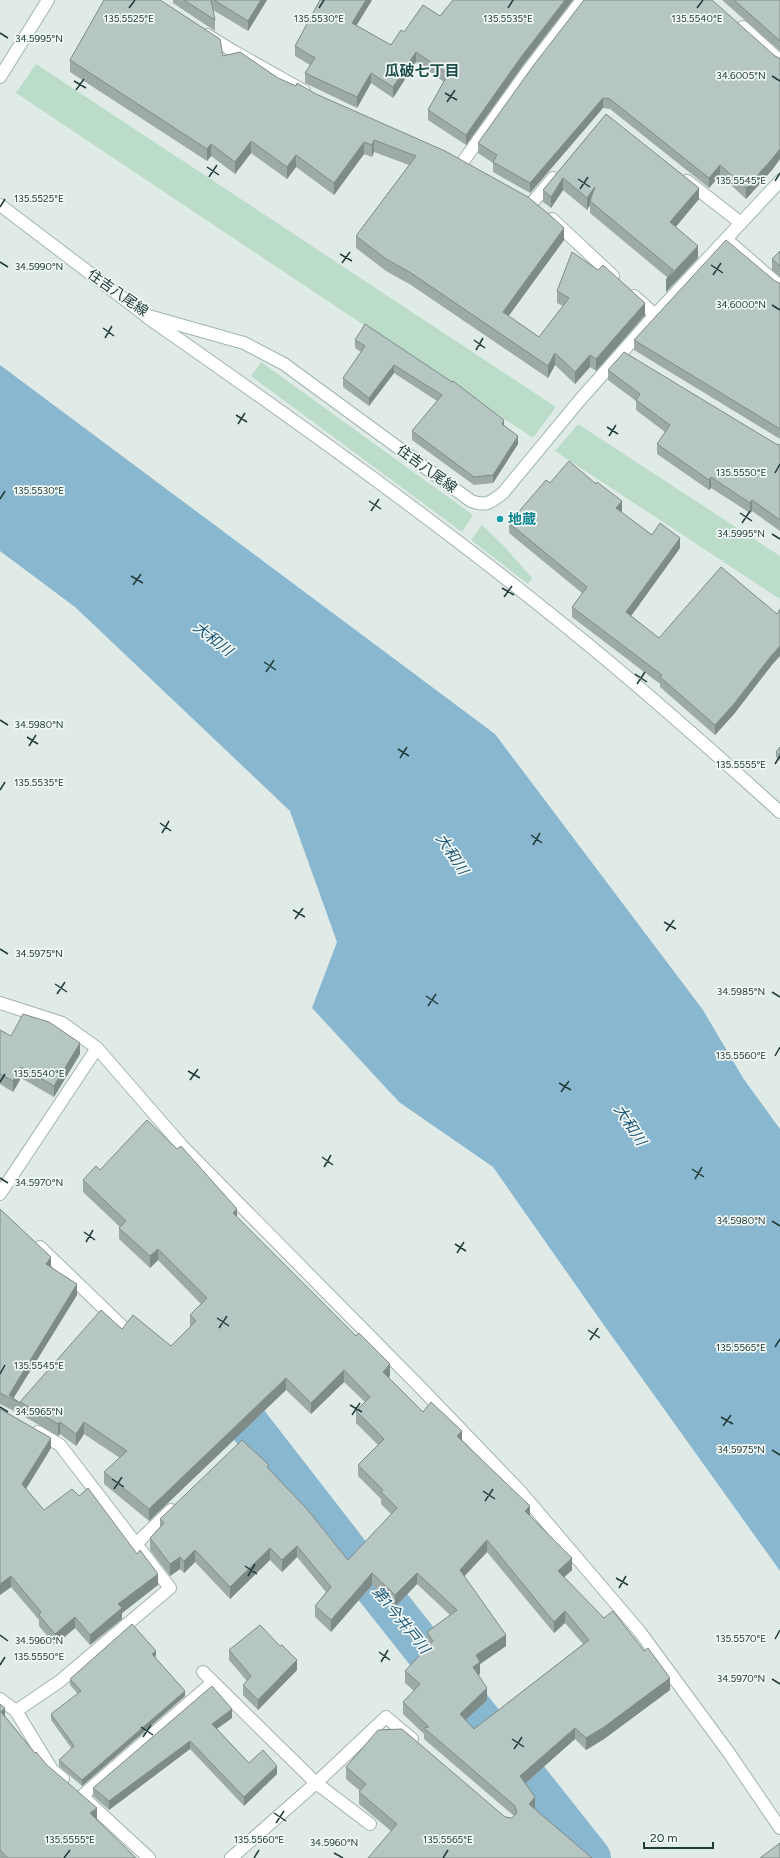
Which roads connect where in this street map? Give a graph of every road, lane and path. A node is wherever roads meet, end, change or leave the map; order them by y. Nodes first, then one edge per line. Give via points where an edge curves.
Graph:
1 (48, 0) edge
2 (582, 0) edge
3 (736, 21) edge
4 (200, 30) edge
5 (780, 61) edge
6 (0, 77) edge
7 (312, 96) edge
8 (561, 168) edge
9 (474, 171) edge
10 (679, 174) edge
11 (780, 181) edge
12 (519, 196) edge
13 (532, 203) junction
14 (0, 205) edge
15 (741, 223) junction
16 (726, 239) junction
17 (780, 286) edge
18 (145, 315) junction
19 (655, 315) junction
20 (622, 352) junction
21 (635, 360) edge
22 (780, 812) edge
23 (0, 1003) edge
24 (97, 1048) junction
25 (0, 1194) edge
26 (33, 1241) edge
27 (123, 1327) edge
28 (27, 1426) edge
29 (180, 1501) edge
30 (136, 1544) junction
31 (203, 1672) dead end
32 (213, 1682) junction
33 (0, 1699) edge
34 (16, 1711) junction
35 (422, 1747) edge
36 (316, 1783) junction
37 (82, 1796) junction
38 (370, 1824) dead end
39 (780, 1828) edge
40 (149, 1858) edge
41 (230, 1858) edge

1 - 6 street
2 - 9 street via 457,161
3 - 5 street
4 - 7 street
8 - 13 street
10 - 15 street
11 - 15 street, 住吉八尾線
12 - 13 street
13 - 19 street via 556,222
14 - 18 street, 住吉八尾線
15 - 16 street, 住吉八尾線
16 - 17 street
16 - 19 street, 住吉八尾線
18 - 20 street, 住吉八尾線 via 244,343 284,364 471,501 480,505 492,502 503,493
18 - 22 street via 461,544 585,642
19 - 20 street, 住吉八尾線
20 - 21 street
23 - 24 street via 62,1023
24 - 25 street
24 - 39 street via 183,1147 519,1490 640,1632 729,1753
26 - 27 street
28 - 30 street via 60,1445
29 - 30 street
30 - 34 street via 170,1588 60,1681
31 - 32 street
32 - 36 street
32 - 37 street
33 - 34 street
34 - 37 street via 52,1770
35 - 36 street via 386,1717
36 - 38 street
36 - 41 street
37 - 40 street

